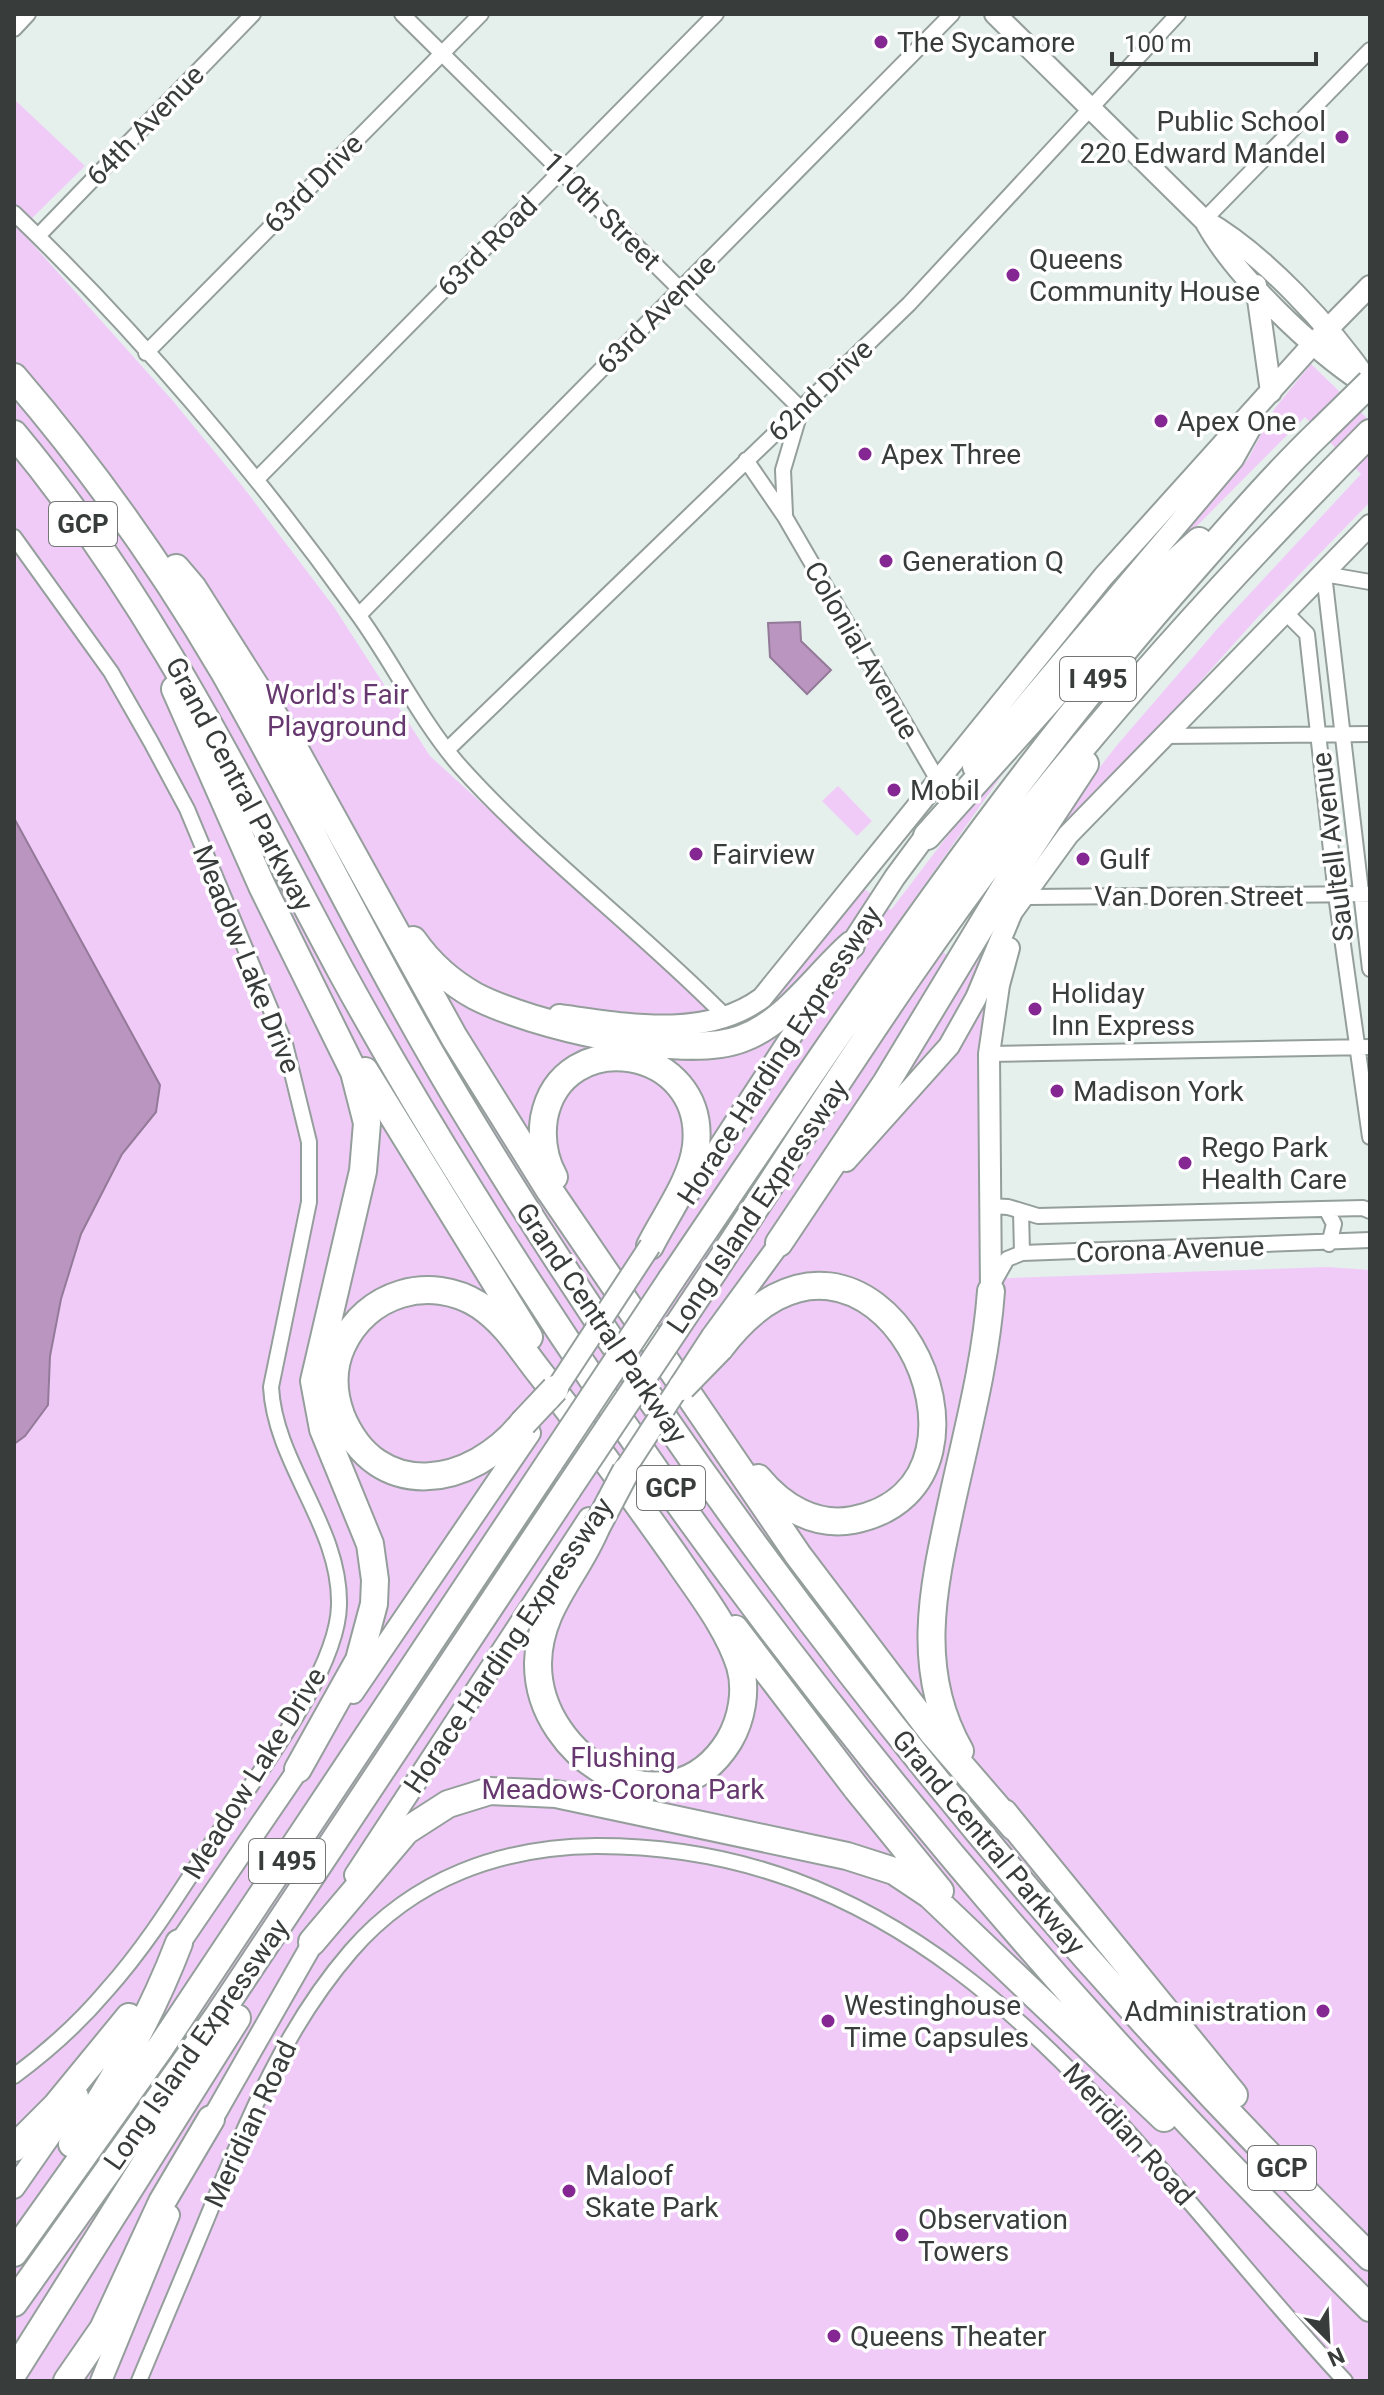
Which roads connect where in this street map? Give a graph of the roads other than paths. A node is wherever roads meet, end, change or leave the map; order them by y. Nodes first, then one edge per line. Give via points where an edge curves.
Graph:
1 (28, 14) edge
2 (253, 14) edge
3 (402, 14) edge
4 (481, 14) edge
5 (716, 14) edge
6 (952, 14) edge
7 (995, 14) edge
8 (1178, 14) edge
9 (14, 29) edge
10 (1370, 50) edge
11 (442, 53) junction
12 (1089, 107) junction
13 (561, 171) junction
14 (14, 213) edge
15 (1204, 220) junction
16 (38, 236) junction
17 (1256, 285) junction
18 (1370, 286) edge
19 (681, 289) junction
20 (1327, 329) junction
21 (1313, 344) junction
22 (146, 353) junction
23 (14, 377) edge
24 (1370, 385) edge
25 (1271, 392) junction
26 (801, 409) junction
27 (1370, 433) edge
28 (14, 434) edge
29 (746, 460) junction
30 (83, 462) junction
31 (1288, 462) junction
32 (257, 479) junction
33 (785, 517) junction
34 (1370, 525) edge
35 (14, 537) edge
36 (1324, 574) junction
37 (1370, 582) edge
38 (140, 605) junction
39 (1285, 612) junction
40 (359, 615) junction
41 (1307, 634) junction
42 (1329, 638) junction
43 (1119, 706) junction
44 (1370, 734) edge
45 (1318, 735) junction
46 (1340, 735) junction
47 (1164, 736) junction
48 (447, 750) junction
49 (939, 782) junction
50 (927, 836) junction
51 (347, 839) junction
52 (1038, 873) junction
53 (1365, 894) edge
54 (1336, 895) junction
55 (1029, 897) junction
56 (851, 945) junction
57 (1370, 969) edge
58 (492, 1004) junction
59 (327, 1012) junction
60 (727, 1018) junction
61 (1364, 1047) edge
62 (989, 1054) junction
63 (1370, 1137) edge
64 (988, 1206) junction
65 (1326, 1209) junction
66 (1021, 1211) junction
67 (1370, 1211) edge
68 (1370, 1240) edge
69 (779, 1243) junction
70 (1329, 1244) junction
71 (650, 1246) junction
72 (1022, 1253) junction
73 (609, 1274) junction
74 (991, 1291) junction
75 (716, 1342) junction
76 (680, 1380) junction
77 (555, 1389) joint
78 (576, 1416) junction
79 (526, 1428) junction
80 (626, 1471) joint
81 (592, 1523) junction
82 (692, 1582) junction
83 (384, 1767) junction
84 (298, 1769) junction
85 (1014, 1827) junction
86 (312, 1942) junction
87 (179, 1943) junction
88 (1000, 1960) junction
89 (129, 2017) junction
90 (14, 2076) edge
91 (211, 2119) junction
92 (14, 2148) edge
93 (14, 2188) edge
94 (14, 2232) edge
95 (1365, 2252) edge
96 (14, 2253) edge
97 (1336, 2275) junction
98 (14, 2303) edge
99 (55, 2303) junction
100 (1370, 2308) edge
101 (14, 2363) edge
102 (14, 2372) edge
103 (67, 2381) edge
104 (101, 2381) edge
105 (139, 2381) edge
106 (1345, 2381) edge

1 - 9 street
2 - 16 street, 64th Avenue
3 - 11 street, 110th Street
4 - 11 street, 63rd Drive
5 - 13 street, 63rd Road
6 - 19 street, 63rd Avenue
7 - 12 main road
8 - 12 street, 62nd Drive
10 - 15 street
11 - 13 street, 110th Street
11 - 22 street, 63rd Drive
12 - 15 main road
12 - 26 street, 62nd Drive via 909,304
13 - 19 street, 110th Street
13 - 32 street, 63rd Road
14 - 16 street
15 - 17 main road via 1217,244
15 - 20 main road via 1228,234
16 - 22 street
17 - 21 main road
17 - 25 main road
18 - 20 main road, Horace Harding Expressway
19 - 26 street, 110th Street
19 - 40 street, 63rd Avenue
20 - 21 main road, Horace Harding Expressway
20 - 24 main road
21 - 24 main road
21 - 25 main road, Horace Harding Expressway
22 - 32 street
23 - 30 highway, Grand Central Parkway / GCP
24 - 31 highway, Long Island Expressway / I 495, bridge
25 - 49 main road, Horace Harding Expressway via 1103,577
25 - 50 main road, Horace Harding Expressway via 1233,459 1003,730
26 - 29 street, 62nd Drive
26 - 33 street, Colonial Avenue via 783,470
27 - 43 highway, Long Island Expressway / I 495
28 - 38 highway, Grand Central Parkway / GCP
29 - 33 street, Colonial Avenue
29 - 48 street, 62nd Drive
30 - 51 highway via 193,588
30 - 95 highway, Grand Central Parkway / GCP via 170,584 222,670 484,1144 748,1536 990,1848 1144,2022
31 - 50 highway via 1159,577
31 - 96 highway, Long Island Expressway / I 495, bridge via 1140,630 997,807 894,949 158,2051
32 - 40 street
33 - 49 street, Colonial Avenue
34 - 36 main road
35 - 90 street, Meadow Lake Drive via 111,672 158,755 211,863 285,1044 309,1142 309,1202 272,1401 333,1557 340,1607 334,1638 302,1703 145,1943 77,2023
36 - 37 street
36 - 39 main road
36 - 42 street, Saultell Avenue
38 - 59 highway via 245,850
38 - 97 highway, Grand Central Parkway / GCP via 204,711 349,985 430,1125 544,1304 716,1552 841,1722 983,1895 1130,2060
39 - 41 street
39 - 47 main road
40 - 48 street
41 - 42 street
41 - 45 street, Saultell Avenue
42 - 46 street, Saultell Avenue
43 - 69 highway via 886,1083
43 - 83 highway, Long Island Expressway / I 495, bridge via 1054,781 935,941
44 - 46 street
45 - 46 street
45 - 47 street
45 - 54 street, Saultell Avenue
46 - 53 street, Saultell Avenue
47 - 52 main road via 1076,825
48 - 60 street
49 - 60 main road, Horace Harding Expressway via 781,977 762,998
50 - 56 main road, Horace Harding Expressway
51 - 58 highway via 429,960 461,988
51 - 73 highway via 454,1037
52 - 55 main road
52 - 69 main road via 1012,912 976,998 949,1046
53 - 54 street, Van Doren Street
53 - 57 street, Saultell Avenue
54 - 55 street, Van Doren Street
54 - 61 street, Saultell Avenue
55 - 62 main road via 1004,964
56 - 58 highway via 764,1027 710,1046 651,1043
56 - 71 main road, Horace Harding Expressway
58 - 60 main road via 640,1023 698,1024
59 - 78 highway
59 - 84 highway via 359,1084 367,1136 317,1359 315,1392 323,1429 370,1544 375,1592 359,1660
61 - 62 street
61 - 63 street, Saultell Avenue
62 - 64 main road
64 - 66 street, Corona Avenue
64 - 74 main road
65 - 66 street, Corona Avenue via 1038,1216
65 - 67 street, Corona Avenue
65 - 70 street via 1334,1224
66 - 72 street
68 - 70 street, Corona Avenue
69 - 75 main road
70 - 72 street, Corona Avenue
71 - 73 highway via 691,1168 696,1133 692,1108 680,1085 650,1062 622,1057 594,1061 571,1073 554,1092 543,1137 551,1171
71 - 77 main road, Horace Harding Expressway, bridge
72 - 74 street via 1000,1266
73 - 76 highway
74 - 85 highway via 985,1345 935,1576 929,1648 936,1691 952,1736
75 - 76 highway, bridge
75 - 76 highway via 794,1292 834,1288 882,1308 914,1349 929,1388 929,1447 910,1486 889,1505 862,1517 823,1520 798,1512 760,1480 720,1422
76 - 80 main road, Horace Harding Expressway, bridge
76 - 85 highway via 840,1612
77 - 79 highway, bridge
78 - 79 highway via 503,1324 454,1293 417,1290 394,1296 364,1316 342,1345 334,1378 340,1411 364,1451 395,1471 433,1477 470,1469
78 - 82 highway
79 - 84 main road
80 - 81 highway, bridge
81 - 82 highway via 547,1615 539,1677 561,1734 584,1759 610,1776 649,1785 676,1781 713,1760 736,1727 743,1700 739,1662
81 - 86 main road, Horace Harding Expressway
82 - 88 highway via 731,1623 905,1849
83 - 98 highway, Long Island Expressway / I 495 via 218,2016
83 - 99 highway via 337,1865
84 - 87 main road
85 - 95 highway
86 - 88 highway via 412,1826 463,1798 518,1790 880,1865 930,1895
86 - 91 main road, Horace Harding Expressway
87 - 89 main road
87 - 94 highway via 131,2052
88 - 97 highway
89 - 92 highway
89 - 93 main road
91 - 103 highway via 162,2202 108,2321
91 - 104 main road, Horace Harding Expressway
97 - 100 highway, Grand Central Parkway / GCP
99 - 101 highway
99 - 102 highway
105 - 106 street, Meridian Road via 261,2091 302,2017 353,1949 403,1902 455,1873 512,1855 612,1846 682,1853 785,1879 886,1924 952,1965 1015,2014 1089,2086

